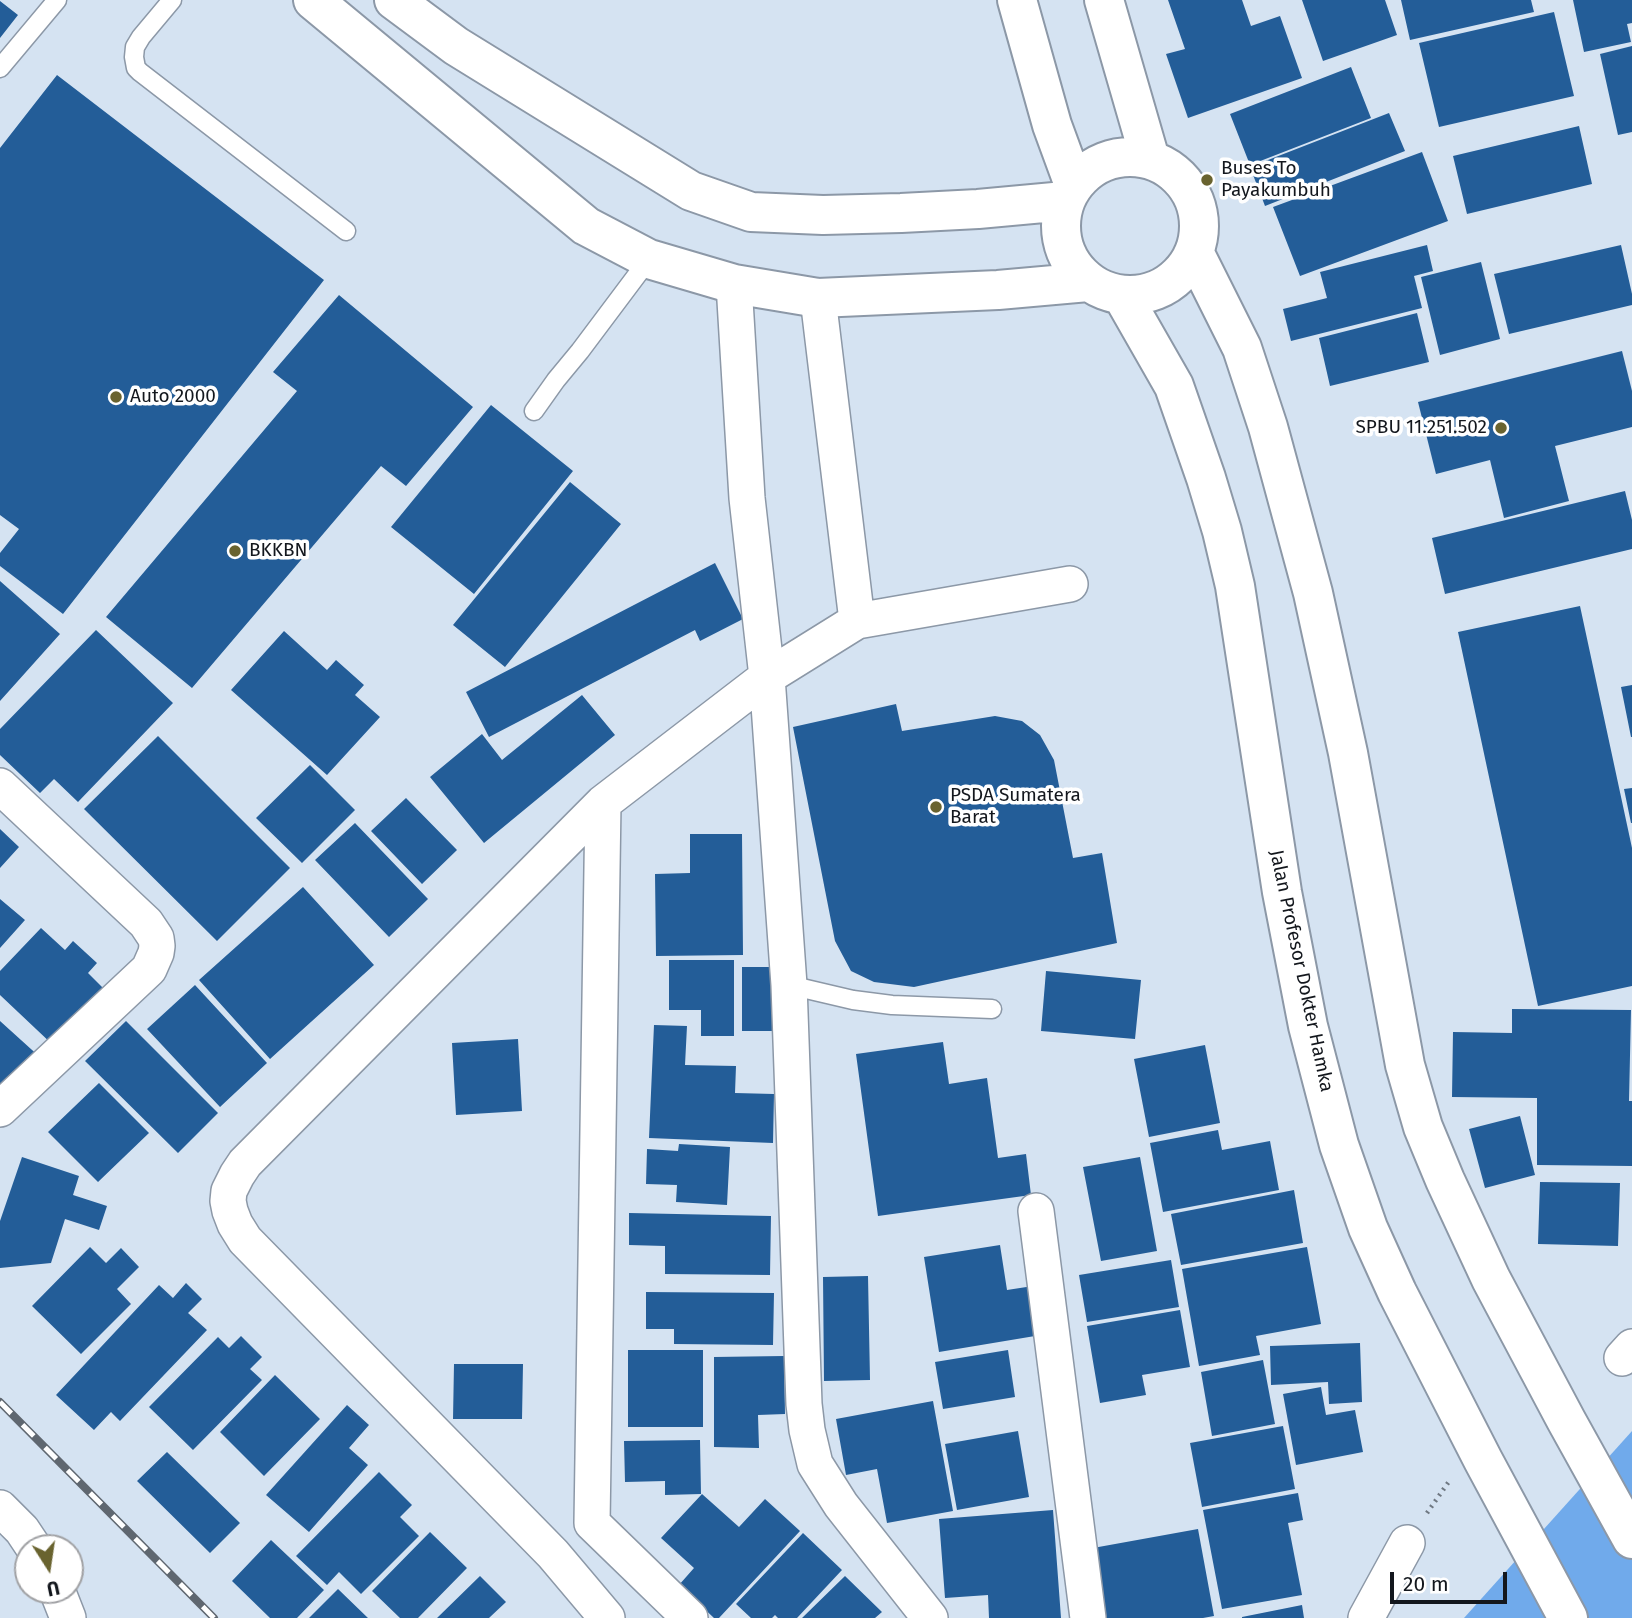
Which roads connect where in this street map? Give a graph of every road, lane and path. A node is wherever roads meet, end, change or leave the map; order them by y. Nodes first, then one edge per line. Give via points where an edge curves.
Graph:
1 (57, 0) edge
2 (172, 0) edge
3 (313, 0) edge
4 (1017, 0) edge
5 (1104, 0) edge
6 (396, 1) edge
7 (0, 68) edge
8 (1150, 159) junction
9 (1069, 193) junction
10 (346, 232) dead end
11 (1194, 252) junction
12 (649, 259) junction
13 (734, 284) junction
14 (1105, 288) junction
15 (818, 298) junction
16 (534, 411) dead end
17 (1070, 584) dead end
18 (857, 621) junction
19 (767, 677) junction
20 (0, 786) edge
21 (603, 803) junction
22 (789, 985) junction
23 (992, 1009) dead end
24 (0, 1109) edge
25 (1036, 1211) dead end
26 (1479, 1452) junction
27 (0, 1508) edge
28 (592, 1523) junction
29 (25, 1534) edge
30 (1632, 1539) edge
31 (1407, 1543) joint
32 (553, 1554) junction
33 (607, 1618) edge
34 (690, 1618) edge
35 (930, 1618) edge
36 (1088, 1618) edge
37 (1366, 1618) edge
38 (1568, 1618) edge

1 - 7 lane
2 - 10 lane via 135,47 136,68
3 - 12 main road via 586,226
4 - 9 main road
5 - 8 main road
6 - 9 main road via 456,46 691,191 751,212 823,215 978,209
8 - 9 main road via 1106,161 1087,172
8 - 11 main road via 1168,167 1193,196 1199,234
9 - 14 main road via 1061,216 1063,246 1078,271
11 - 14 main road via 1186,268 1157,290 1140,294
11 - 30 main road via 1242,348 1313,593 1348,753 1405,1065 1423,1127 1491,1279
12 - 13 main road
12 - 16 lane
13 - 15 main road
13 - 19 street via 747,498
14 - 15 main road
14 - 26 main road, Jalan Profesor Dokter Hamka via 1174,386 1222,531 1235,586 1282,892 1308,1026 1339,1145 1396,1292
15 - 18 street
17 - 18 street
18 - 19 street
19 - 21 street
19 - 22 street
20 - 24 street via 146,922 157,946 149,969
21 - 28 street
21 - 32 street via 245,1163 228,1201 245,1240
22 - 23 lane via 892,1005
22 - 35 street via 804,1404 811,1448 815,1464 841,1505
25 - 36 street
26 - 31 path
26 - 38 main road, Jalan Profesor Dokter Hamka
27 - 29 street
28 - 32 street
28 - 34 street
31 - 37 street
32 - 33 street

